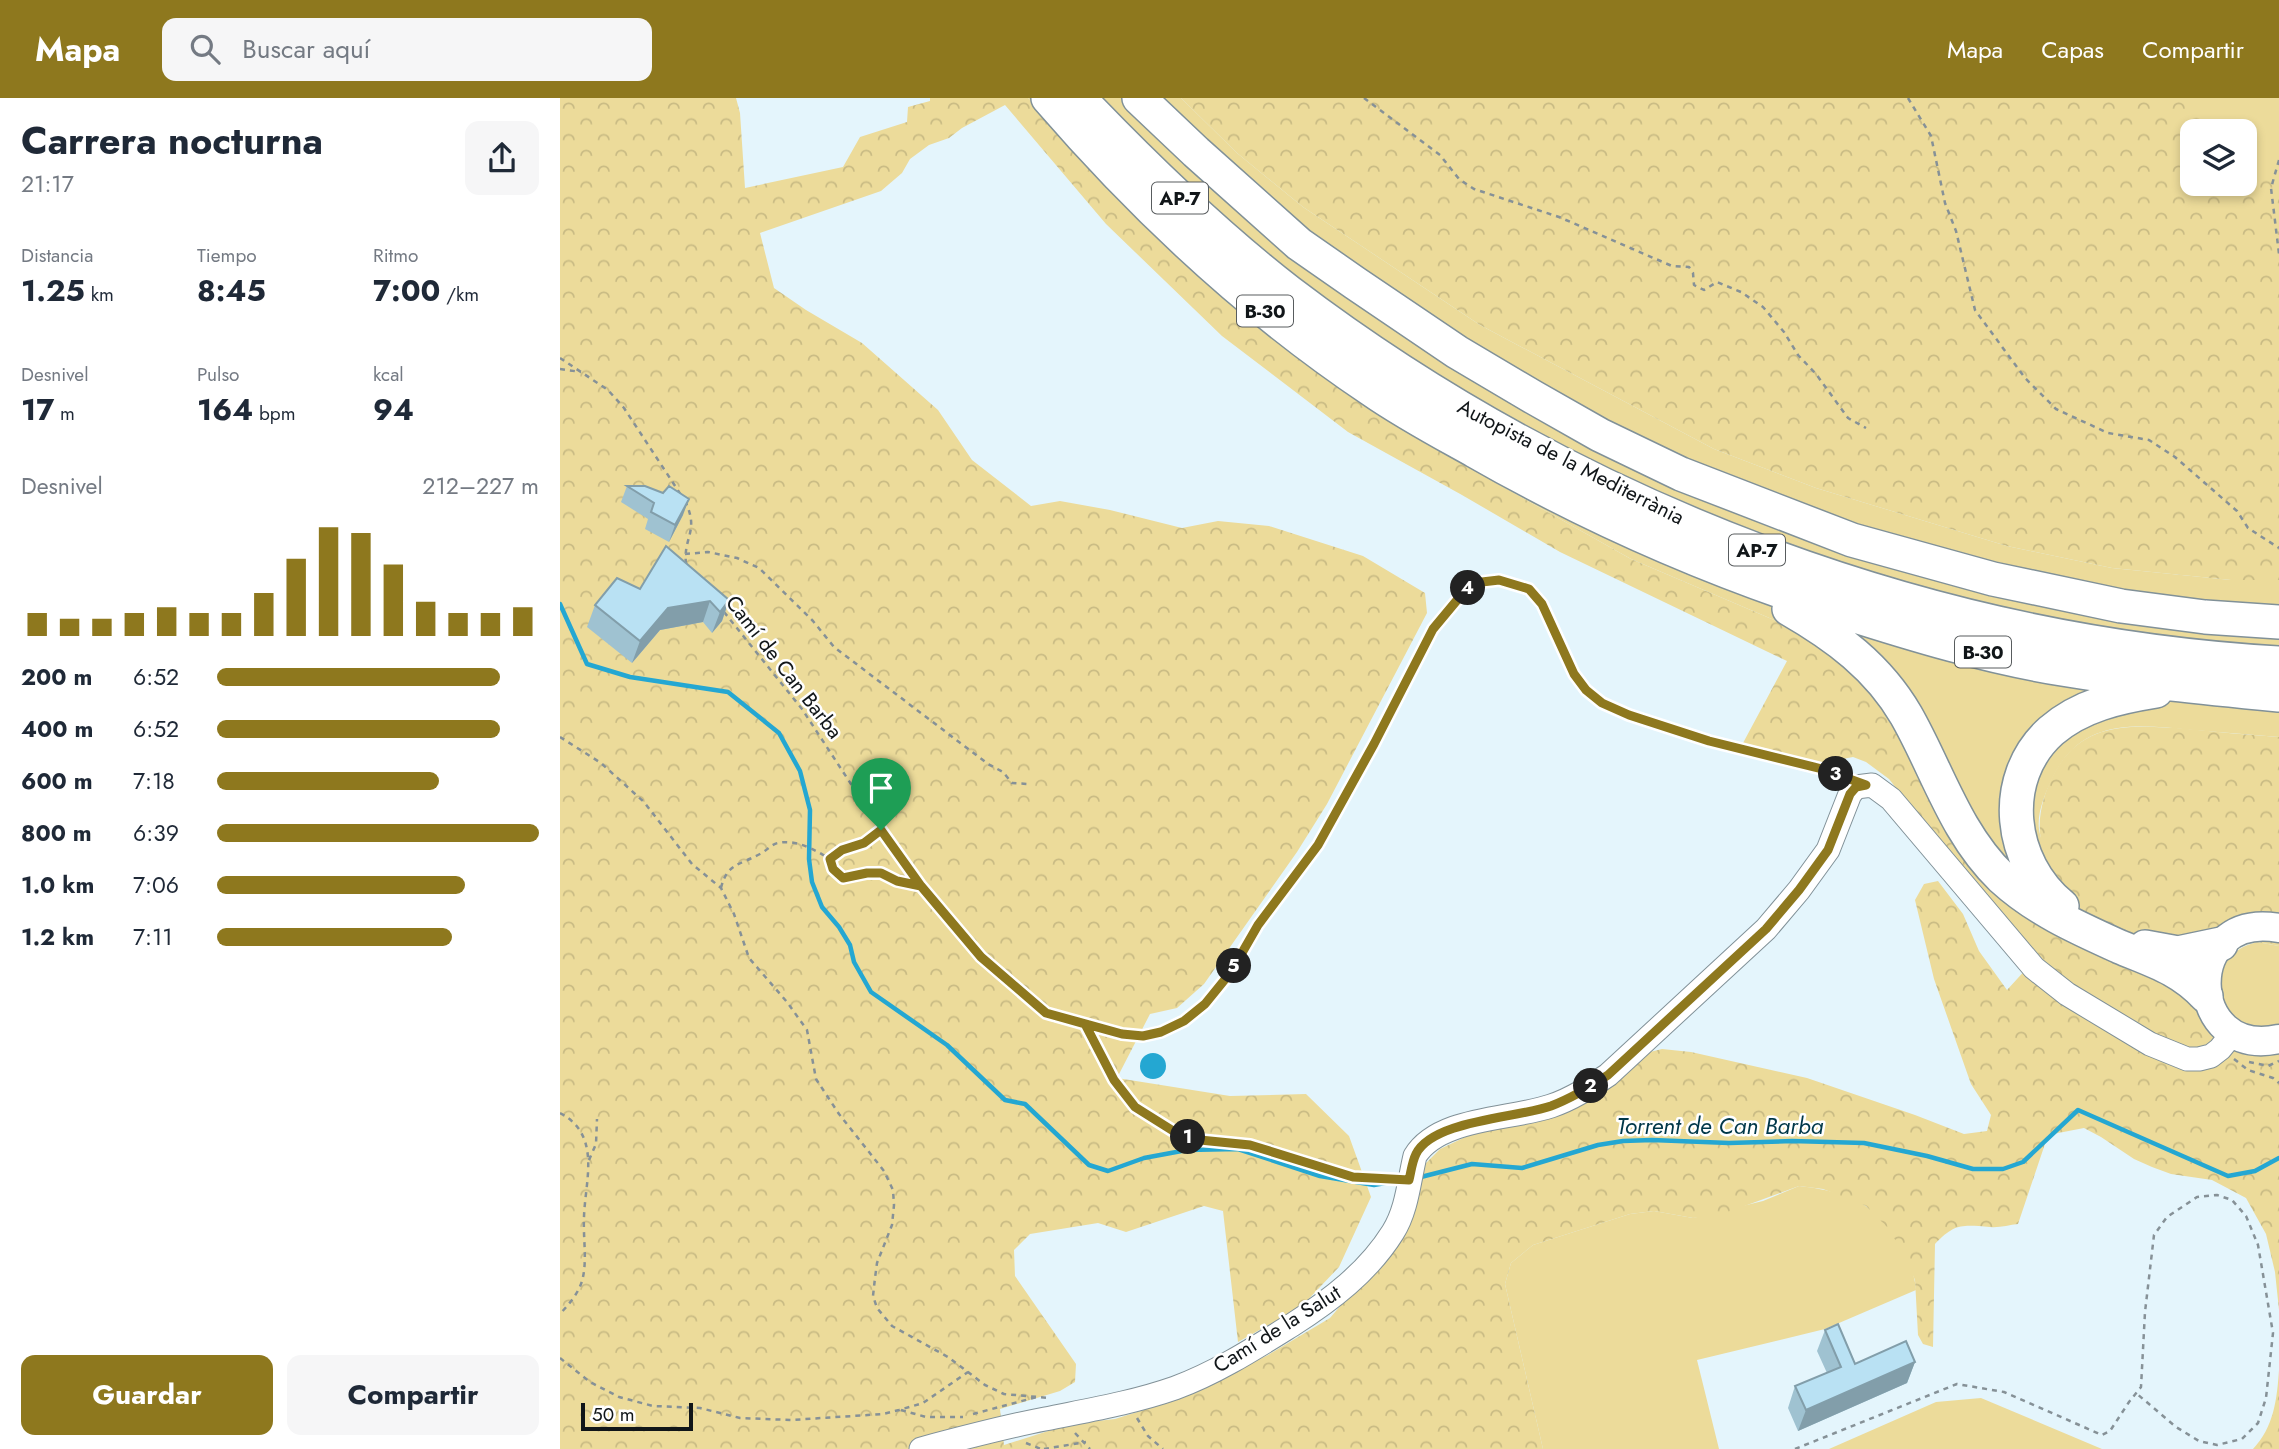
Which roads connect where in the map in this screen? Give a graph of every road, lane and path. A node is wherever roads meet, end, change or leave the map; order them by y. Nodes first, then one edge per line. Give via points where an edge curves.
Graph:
1 (1048, 98) edge
2 (1079, 98) edge
3 (1139, 98) edge
4 (1364, 98) edge
5 (1908, 98) edge
6 (2279, 160) edge
7 (2279, 254) edge
8 (560, 358) edge
9 (560, 369) edge
10 (583, 372) junction
11 (1866, 428) dead end
12 (2279, 548) edge
13 (685, 554) junction
14 (687, 572) edge
15 (1734, 574) junction
16 (2069, 595) junction
17 (2279, 601) edge
18 (723, 611) edge
19 (2279, 622) edge
20 (2279, 663) edge
21 (2182, 686) junction
22 (2279, 695) edge
23 (560, 737) edge
24 (1028, 785) dead end
25 (1866, 785) junction
26 (881, 830) junction
27 (830, 859) junction
28 (921, 886) junction
29 (721, 888) junction
30 (2279, 928) edge
31 (2221, 944) junction
32 (2207, 996) junction
33 (1085, 1024) junction
34 (2279, 1039) edge
35 (2227, 1041) junction
36 (2279, 1083) edge
37 (560, 1113) edge
38 (597, 1119) dead end
39 (589, 1160) junction
40 (1409, 1180) junction
41 (560, 1314) edge
42 (560, 1358) edge
43 (968, 1372) junction
44 (2136, 1393) junction
45 (1130, 1402) junction
46 (899, 1410) junction
47 (921, 1449) edge
48 (1044, 1449) edge
49 (1090, 1449) edge
50 (1163, 1449) edge
51 (1795, 1449) edge

1 - 15 highway, B-30 via 1122,180 1238,288 1374,392 1531,482 1649,540
2 - 20 highway, Autopista de la Mediterrània / AP-7 via 1219,234 1354,339 1456,405 1640,501 1787,562 1954,612 2146,651
3 - 16 highway, Autopista de la Mediterrània / AP-7 via 1298,244 1457,352 1600,435 1681,474 1852,540
4 - 11 path via 1440,155 1474,189 1559,217 1672,266 1689,267 1694,285 1704,290 1717,282 1741,292 1763,307 1848,418
5 - 12 path via 1931,136 1975,310 2025,378 2056,410 2108,433 2149,440 2175,457 2237,511 2248,528
6 - 7 path via 2272,188
8 - 10 path
9 - 10 path
10 - 13 path via 625,408 687,504 693,520
13 - 14 path
13 - 24 path via 708,552 759,568 834,648 1013,783
15 - 21 highway, B-30 via 1964,648 2060,669
15 - 32 highway via 1823,628 1876,675 1904,712 1969,838 2001,876 2058,918 2184,975
16 - 17 highway via 2168,593
16 - 19 highway, Autopista de la Mediterrània / AP-7 via 2205,617
18 - 26 path, Camí de Can Barba via 802,709
21 - 22 highway, B-30
21 - 31 highway via 2094,705 2050,732 2026,763 2015,799 2017,828 2022,851 2039,882 2052,898 2092,925 2166,953
23 - 29 path via 601,763 644,802 692,864
25 - 33 path, Camí de Can Barba via 1822,769 1709,741 1602,703 1574,674 1542,604 1529,589 1499,580 1482,582 1468,587 1433,629 1318,845 1205,1004 1184,1021 1143,1036
25 - 35 street via 1878,787 1891,799 2034,968 2067,994 2150,1044 2188,1059 2199,1059
25 - 40 street, Camí de la Salut via 1850,794 1828,850 1766,929 1608,1075 1550,1106 1441,1132 1419,1149
26 - 27 path
26 - 28 path, Camí de Can Barba
27 - 28 path via 843,878 881,873
27 - 29 path via 807,845 777,843 732,866
28 - 33 path, Camí de Can Barba via 981,957 1013,986 1046,1013
29 - 43 path via 749,958 807,1030 816,1079 889,1180 894,1205 892,1225 877,1263 873,1296 877,1308 892,1326
30 - 31 main road via 2254,926
31 - 32 main road via 2206,974
32 - 35 main road
33 - 40 path via 1114,1080 1135,1107 1178,1134 1250,1145 1353,1177
34 - 35 main road
35 - 36 path via 2248,1070
37 - 39 path via 580,1132
38 - 39 path via 596,1144
39 - 41 path via 583,1279
40 - 45 street, Camí de la Salut via 1402,1215 1393,1232 1346,1287 1243,1355 1177,1387
42 - 46 path via 599,1387 653,1406 791,1420
43 - 46 path via 923,1403
43 - 46 path via 1004,1394 1040,1396 957,1418
44 - 44 path via 2199,1441 2217,1444 2242,1439 2258,1423 2266,1398 2273,1333 2258,1245 2246,1216 2232,1200 2217,1195 2197,1197 2166,1217 2154,1235 2141,1387
44 - 51 path via 2110,1431 2102,1435 2004,1392 1957,1384
45 - 47 street, Camí de la Salut
45 - 50 path via 1148,1436
48 - 49 path via 1086,1442

